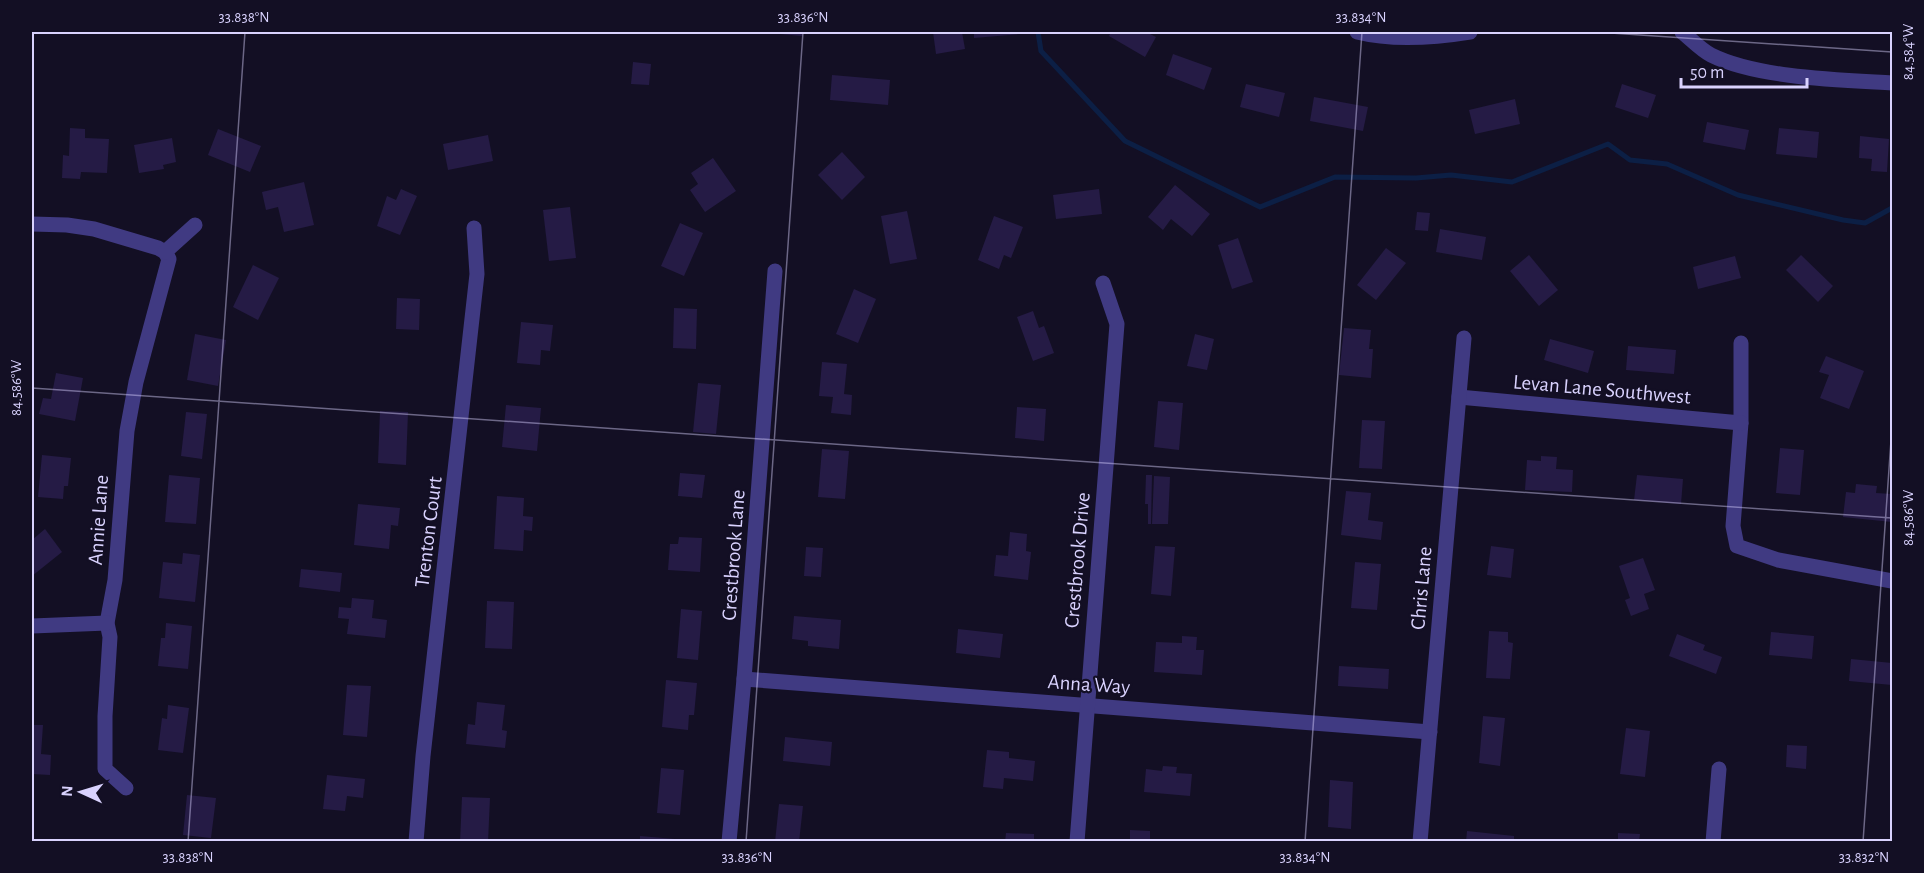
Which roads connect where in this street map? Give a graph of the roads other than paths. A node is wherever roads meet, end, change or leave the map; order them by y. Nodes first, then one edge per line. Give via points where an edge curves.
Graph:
1 (1357, 32) edge
2 (1470, 32) edge
3 (1682, 32) edge
4 (1893, 83) edge
5 (32, 224) edge
6 (195, 225) dead end
7 (474, 228) dead end
8 (165, 252) junction
9 (775, 270) dead end
10 (1103, 283) dead end
11 (1464, 339) dead end
12 (1741, 343) dead end
13 (1459, 397) junction
14 (1741, 423) junction
15 (1893, 581) edge
16 (107, 623) junction
17 (32, 626) edge
18 (744, 679) junction
19 (1087, 705) junction
20 (1430, 732) junction
21 (1719, 769) dead end
22 (126, 788) dead end
23 (416, 842) edge
24 (729, 842) edge
25 (1077, 842) edge
26 (1419, 842) edge
27 (1713, 842) edge

1 - 2 street via 1437,37
3 - 4 street via 1709,54 1741,66
5 - 8 street via 94,229
6 - 8 street
7 - 23 street, Trenton Court via 477,274
8 - 16 street, Annie Lane via 169,265 136,381 127,431 115,580
9 - 18 street, Crestbrook Lane
10 - 19 street, Crestbrook Drive via 1117,324
11 - 13 street, Chris Lane
12 - 14 street
13 - 14 street, Levan Lane Southwest
13 - 20 street, Chris Lane
14 - 15 street via 1733,526 1737,546 1778,560
16 - 17 street
16 - 22 street, Annie Lane via 110,637 105,769
18 - 19 street, Anna Way
18 - 24 street, Crestbrook Lane
19 - 20 street, Anna Way
19 - 25 street, Crestbrook Drive
20 - 26 street, Chris Lane
21 - 27 street

